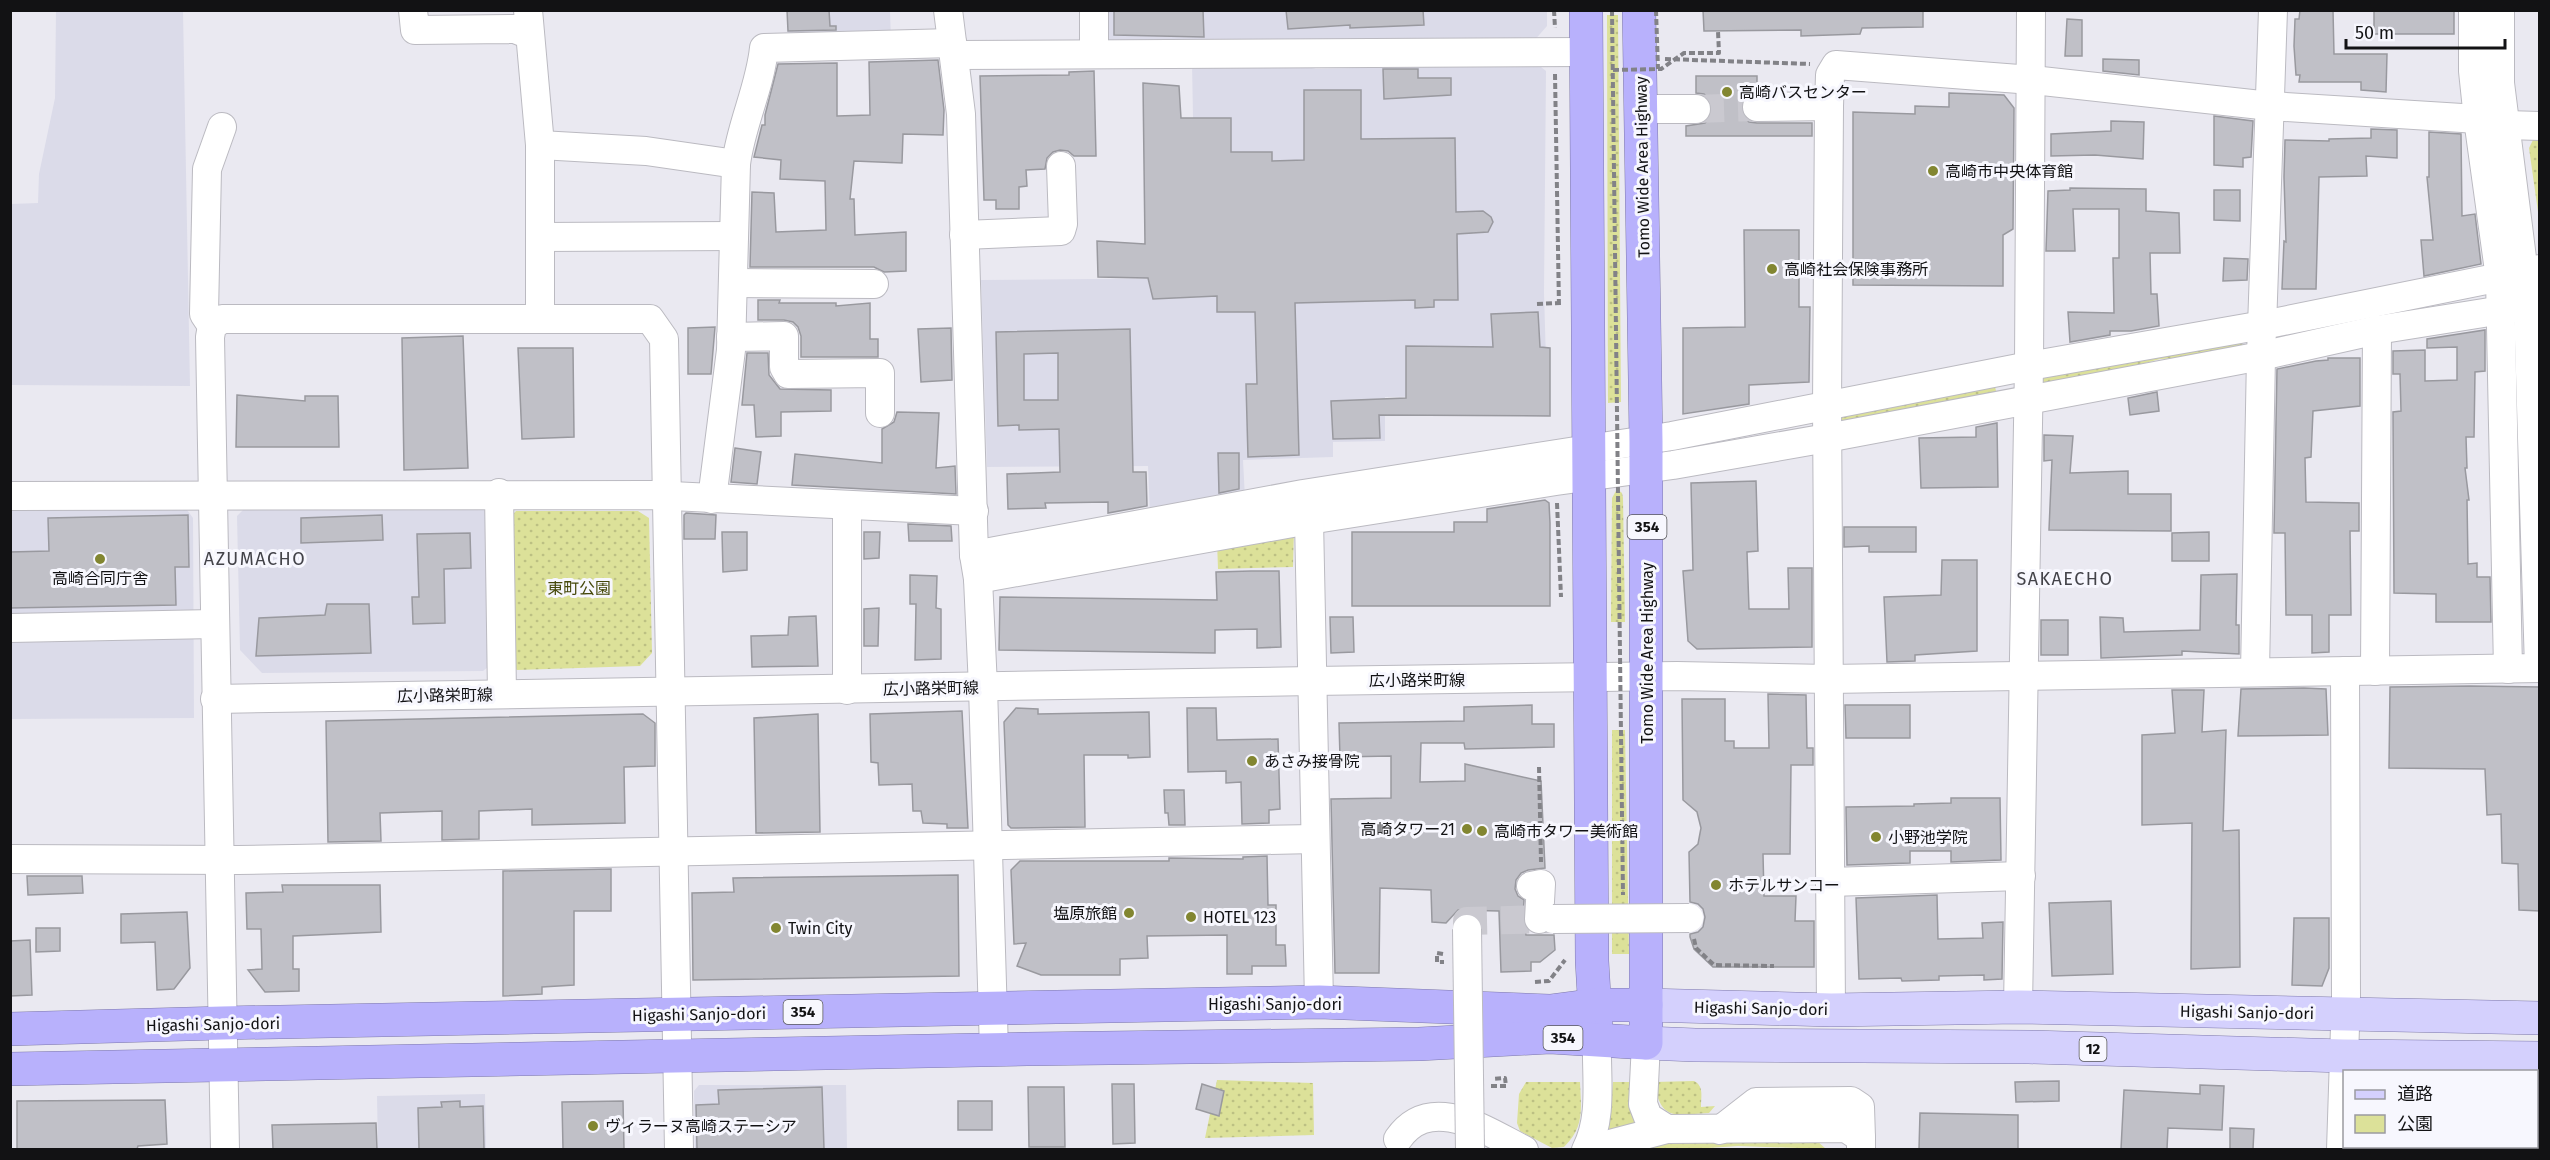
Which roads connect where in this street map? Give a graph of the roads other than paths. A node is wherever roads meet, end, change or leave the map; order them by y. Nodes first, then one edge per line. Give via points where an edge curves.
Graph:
1 (413, 10) edge
2 (948, 10) edge
3 (1094, 10) edge
4 (1586, 10) edge
5 (1639, 10) edge
6 (2031, 10) edge
7 (2273, 10) edge
8 (2473, 10) edge
9 (2500, 10) edge
10 (529, 23) edge
11 (953, 49) junction
12 (1586, 52) junction
13 (1094, 53) junction
14 (2032, 80) junction
15 (1829, 106) junction
16 (2270, 106) junction
17 (1757, 108) tunnel mouth
18 (1696, 109) tunnel mouth
19 (1642, 110) junction
20 (2478, 119) junction
21 (2506, 124) junction
22 (2540, 126) edge
23 (222, 128) dead end
24 (540, 145) junction
25 (736, 164) junction
26 (1061, 166) dead end
27 (964, 235) junction
28 (734, 236) junction
29 (540, 237) junction
30 (2521, 273) edge
31 (733, 283) junction
32 (874, 284) dead end
33 (2534, 305) edge
34 (2499, 310) junction
35 (540, 319) junction
36 (2263, 325) junction
37 (212, 326) junction
38 (2377, 330) junction
39 (731, 337) junction
40 (2261, 356) junction
41 (2029, 366) junction
42 (2029, 402) junction
43 (1827, 407) junction
44 (880, 413) dead end
45 (1827, 438) junction
46 (1646, 454) junction
47 (1589, 463) junction
48 (499, 493) junction
49 (214, 494) junction
50 (10, 496) edge
51 (667, 496) junction
52 (712, 499) junction
53 (847, 506) junction
54 (1306, 507) junction
55 (974, 511) junction
56 (976, 567) junction
57 (214, 624) junction
58 (10, 628) edge
59 (2539, 668) edge
60 (2508, 669) junction
61 (2345, 671) junction
62 (2375, 671) junction
63 (2255, 672) junction
64 (1647, 677) junction
65 (2025, 677) junction
66 (1590, 679) junction
67 (1829, 679) junction
68 (1312, 681) junction
69 (983, 687) junction
70 (847, 690) junction
71 (671, 692) junction
72 (502, 694) junction
73 (215, 699) junction
74 (1315, 839) junction
75 (988, 845) junction
76 (674, 850) junction
77 (10, 859) edge
78 (218, 860) junction
79 (2021, 876) junction
80 (1830, 882) junction
81 (1536, 885) road end
82 (1689, 918) road end
83 (1467, 929) dead end
84 (1319, 1002) junction
85 (1596, 1005) junction
86 (1646, 1005) junction
87 (2018, 1007) junction
88 (993, 1008) junction
89 (1831, 1010) junction
90 (676, 1014) junction
91 (2345, 1014) junction
92 (2540, 1018) edge
93 (222, 1023) junction
94 (10, 1029) edge
95 (1597, 1042) junction
96 (1646, 1043) junction
97 (994, 1050) junction
98 (678, 1056) junction
99 (2343, 1056) junction
100 (2540, 1058) edge
101 (223, 1064) junction
102 (10, 1069) edge
103 (1667, 1129) junction
104 (1801, 1129) junction
105 (1720, 1130) junction
106 (1398, 1139) dead end
107 (1861, 1144) edge
108 (225, 1149) edge
109 (679, 1149) edge
110 (1470, 1149) edge
111 (1524, 1149) edge
112 (1586, 1149) edge
113 (1834, 1149) edge
114 (2341, 1149) edge

1 - 10 street via 414,30 515,29
2 - 11 street
3 - 13 street
4 - 12 highway, 354
5 - 19 highway, Tomo Wide Area Highway / 354 via 1637,65
6 - 14 street
7 - 16 street
8 - 20 street
9 - 21 street via 2500,82
10 - 24 street
11 - 13 street
11 - 25 street via 764,48 762,73 747,114
11 - 27 street via 961,114
12 - 13 street
12 - 47 highway, 354
14 - 15 street via 1836,65 1830,75
14 - 16 street
14 - 41 street
15 - 17 street
15 - 43 street
16 - 20 street
16 - 36 street
18 - 19 street
19 - 46 highway, Tomo Wide Area Highway / 354
20 - 21 street
20 - 30 street
21 - 22 street
21 - 30 street
23 - 37 street via 207,169 204,314
24 - 25 street via 646,151
24 - 29 street
25 - 28 street
26 - 27 street via 1061,231
27 - 55 street
28 - 29 street
28 - 31 street
29 - 35 street
30 - 33 street
30 - 34 street
30 - 36 street
31 - 32 street
31 - 39 street
33 - 34 street
33 - 59 street
34 - 38 street
34 - 60 street
35 - 37 street via 222,319
35 - 51 street via 650,319 664,339
36 - 40 street
36 - 41 street
37 - 49 street
38 - 40 street
38 - 62 street
39 - 44 street via 784,336 784,367 788,374 880,373
39 - 52 street
40 - 42 street
40 - 63 street
41 - 42 street
41 - 43 street
42 - 45 street
42 - 65 street
43 - 45 street
43 - 46 street
45 - 46 street
45 - 67 street
46 - 47 street
46 - 64 highway, Tomo Wide Area Highway / 354
47 - 54 street
47 - 66 highway, 354
48 - 49 street
48 - 51 street
48 - 72 street
49 - 50 street
49 - 57 street
51 - 52 street
51 - 71 street
52 - 53 street
53 - 55 street
53 - 70 street
54 - 56 street
54 - 68 street
55 - 56 street
56 - 69 street
57 - 58 street
57 - 73 street
59 - 60 street, 広小路栄町線
60 - 62 street, 広小路栄町線
61 - 62 street, 広小路栄町線
61 - 63 street, 広小路栄町線
61 - 91 street
63 - 65 street, 広小路栄町線
64 - 66 street, 広小路栄町線
64 - 67 street, 広小路栄町線
64 - 86 highway, Tomo Wide Area Highway / 354
65 - 67 street, 広小路栄町線
65 - 79 street
66 - 68 street, 広小路栄町線
66 - 85 highway, 354 via 1592,961
67 - 80 street
68 - 69 street, 広小路栄町線
68 - 74 street
69 - 70 street, 広小路栄町線
69 - 75 street
70 - 71 street, 広小路栄町線
71 - 72 street, 広小路栄町線
71 - 76 street
72 - 73 street, 広小路栄町線
73 - 78 street
74 - 75 street
74 - 84 street
75 - 76 street
75 - 88 street
76 - 78 street
76 - 90 street
77 - 78 street
78 - 93 street
79 - 80 street
79 - 87 street
80 - 89 street
81 - 82 street, bridge via 1546,919
83 - 110 street, bridge
84 - 85 highway, Higashi Sanjo-dori / 354 via 1550,1011
84 - 88 highway, Higashi Sanjo-dori / 354
85 - 86 highway, Higashi Sanjo-dori / 354
85 - 95 highway, 354
86 - 89 main road, Higashi Sanjo-dori
86 - 96 highway, Tomo Wide Area Highway / 354
87 - 89 main road, Higashi Sanjo-dori
87 - 91 main road, Higashi Sanjo-dori
88 - 90 highway, Higashi Sanjo-dori / 354
88 - 97 street
90 - 93 highway, Higashi Sanjo-dori / 354
90 - 98 street
91 - 92 main road, Higashi Sanjo-dori
91 - 99 street
93 - 94 highway, Higashi Sanjo-dori / 354
93 - 101 street
95 - 96 highway, 354
95 - 97 highway, 354 via 1550,1037 1419,1044
95 - 112 street via 1597,1118
96 - 99 main road, 12 via 2029,1047
96 - 103 street via 1644,1104 1648,1117
97 - 98 highway, 354
98 - 101 highway, 354
98 - 109 street
99 - 100 main road, 12
99 - 114 street
101 - 102 highway, 354
101 - 108 street
103 - 105 street
103 - 112 street
104 - 105 street
104 - 107 street via 1846,1128
104 - 113 street via 1823,1137
105 - 107 street via 1756,1102 1851,1101 1860,1107
106 - 111 street via 1422,1119 1437,1116 1462,1119

